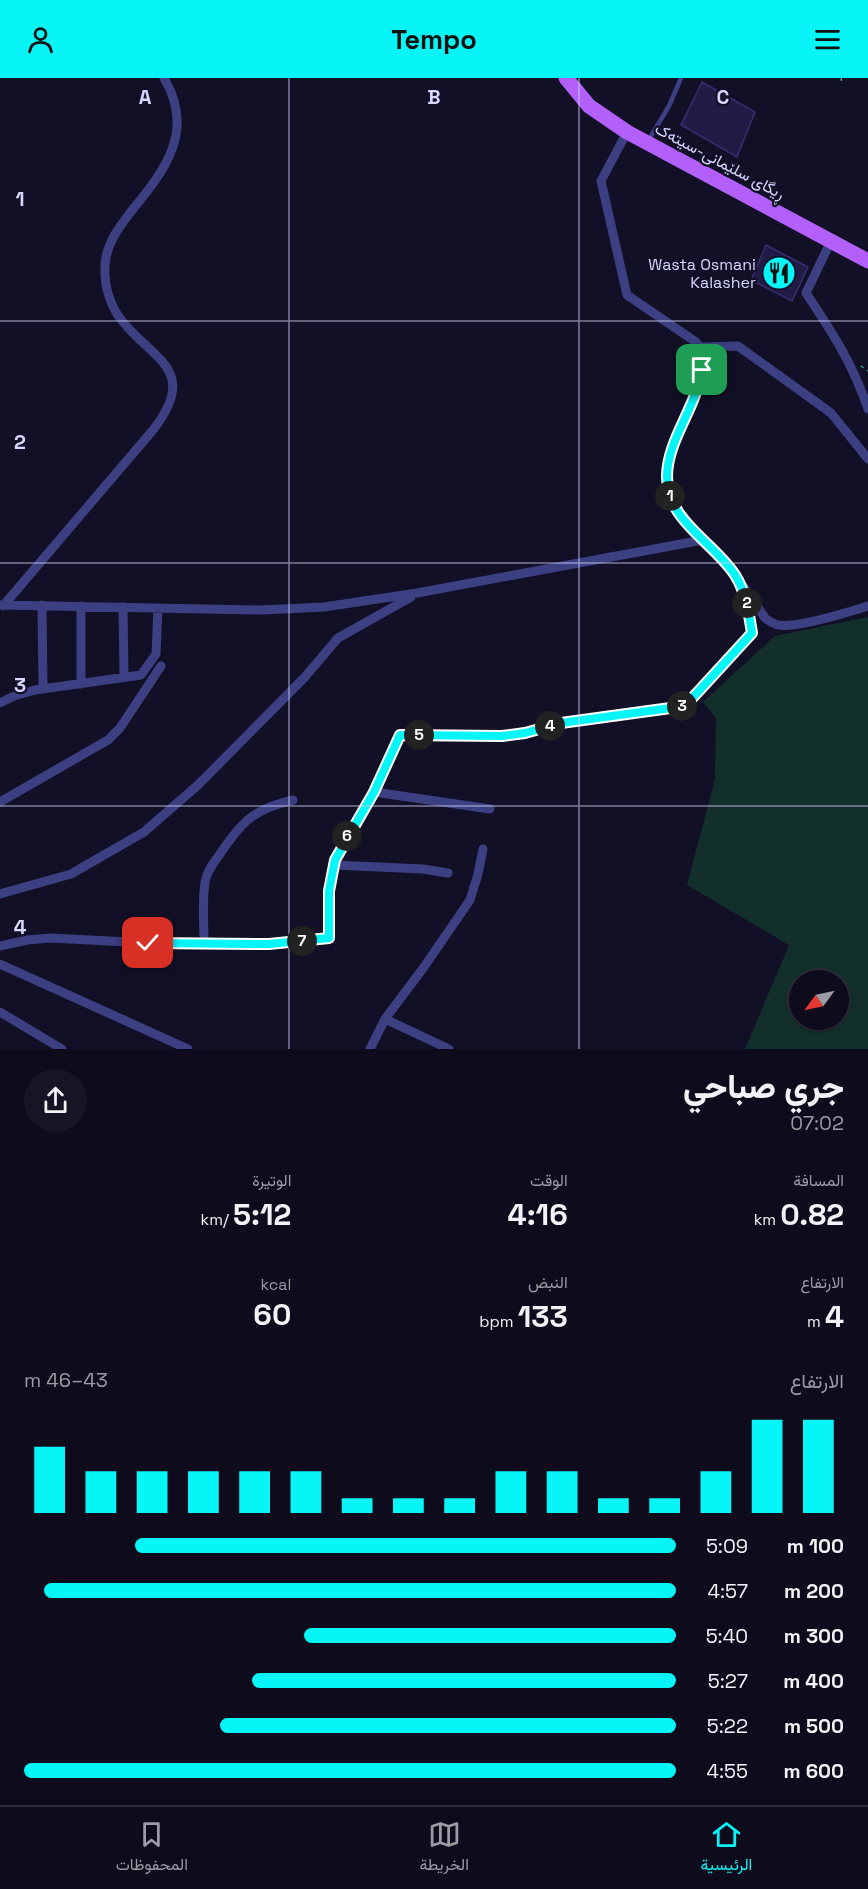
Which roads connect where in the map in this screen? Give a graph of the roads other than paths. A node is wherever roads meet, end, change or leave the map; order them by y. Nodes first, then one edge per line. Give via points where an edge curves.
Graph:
1 (164, 78) edge
2 (566, 78) edge
3 (576, 78) edge
4 (681, 78) edge
5 (627, 132) junction
6 (651, 136) junction
7 (831, 241) junction
8 (868, 253) edge
9 (868, 261) edge
10 (701, 347) junction
11 (868, 409) edge
12 (868, 459) edge
13 (703, 540) junction
14 (736, 576) junction
15 (417, 593) junction
16 (42, 605) junction
17 (2, 606) edge
18 (81, 606) junction
19 (868, 606) edge
20 (123, 607) junction
21 (158, 608) junction
22 (161, 666) dead end
23 (124, 677) junction
24 (81, 684) junction
25 (43, 689) junction
26 (0, 704) edge
27 (374, 792) junction
28 (293, 800) dead end
29 (0, 802) edge
30 (490, 809) dead end
31 (483, 849) dead end
32 (333, 865) junction
33 (447, 873) dead end
34 (0, 894) edge
35 (204, 943) junction
36 (0, 946) edge
37 (0, 964) edge
38 (0, 1012) edge
39 (385, 1019) junction
40 (62, 1049) edge
41 (188, 1049) edge
42 (370, 1049) edge
43 (449, 1049) edge

1 - 17 street via 177,113 175,144 157,178 113,238 105,276 117,314 168,370 172,386 170,404 153,430
2 - 5 main road, ڕیگای سلێمانی-سیتەک via 589,105
3 - 6 main road, ڕیگای سلێمانی-سیتەک via 604,108
4 - 6 lane
5 - 7 main road, ڕیگای سلێمانی-سیتەک
5 - 10 street via 601,181 627,295
6 - 8 main road, ڕیگای سلێمانی-سیتەک
7 - 9 main road, ڕیگای سلێمانی-سیتەک
7 - 11 street via 806,293 846,355
10 - 12 street via 738,346 831,413
10 - 13 street via 702,370 667,474 673,503
13 - 14 street
13 - 15 street
14 - 19 street via 765,618 778,625
14 - 27 street via 752,633 685,706 561,723 502,736 400,735
15 - 21 street via 324,607
15 - 34 street via 338,638 198,785 144,832 71,874
16 - 17 street
16 - 18 street
16 - 25 street
18 - 20 street
18 - 24 street
20 - 21 street
20 - 23 street
21 - 23 street via 156,654 141,675
22 - 29 street via 108,740
23 - 24 street
24 - 25 street
25 - 26 street
27 - 30 street
27 - 32 street
28 - 35 street via 268,806 249,818 209,870 204,886
31 - 39 street via 470,900
32 - 33 street
32 - 35 street via 329,938 269,944
35 - 36 street via 51,938
37 - 41 street
38 - 40 street
39 - 42 street
39 - 43 street

